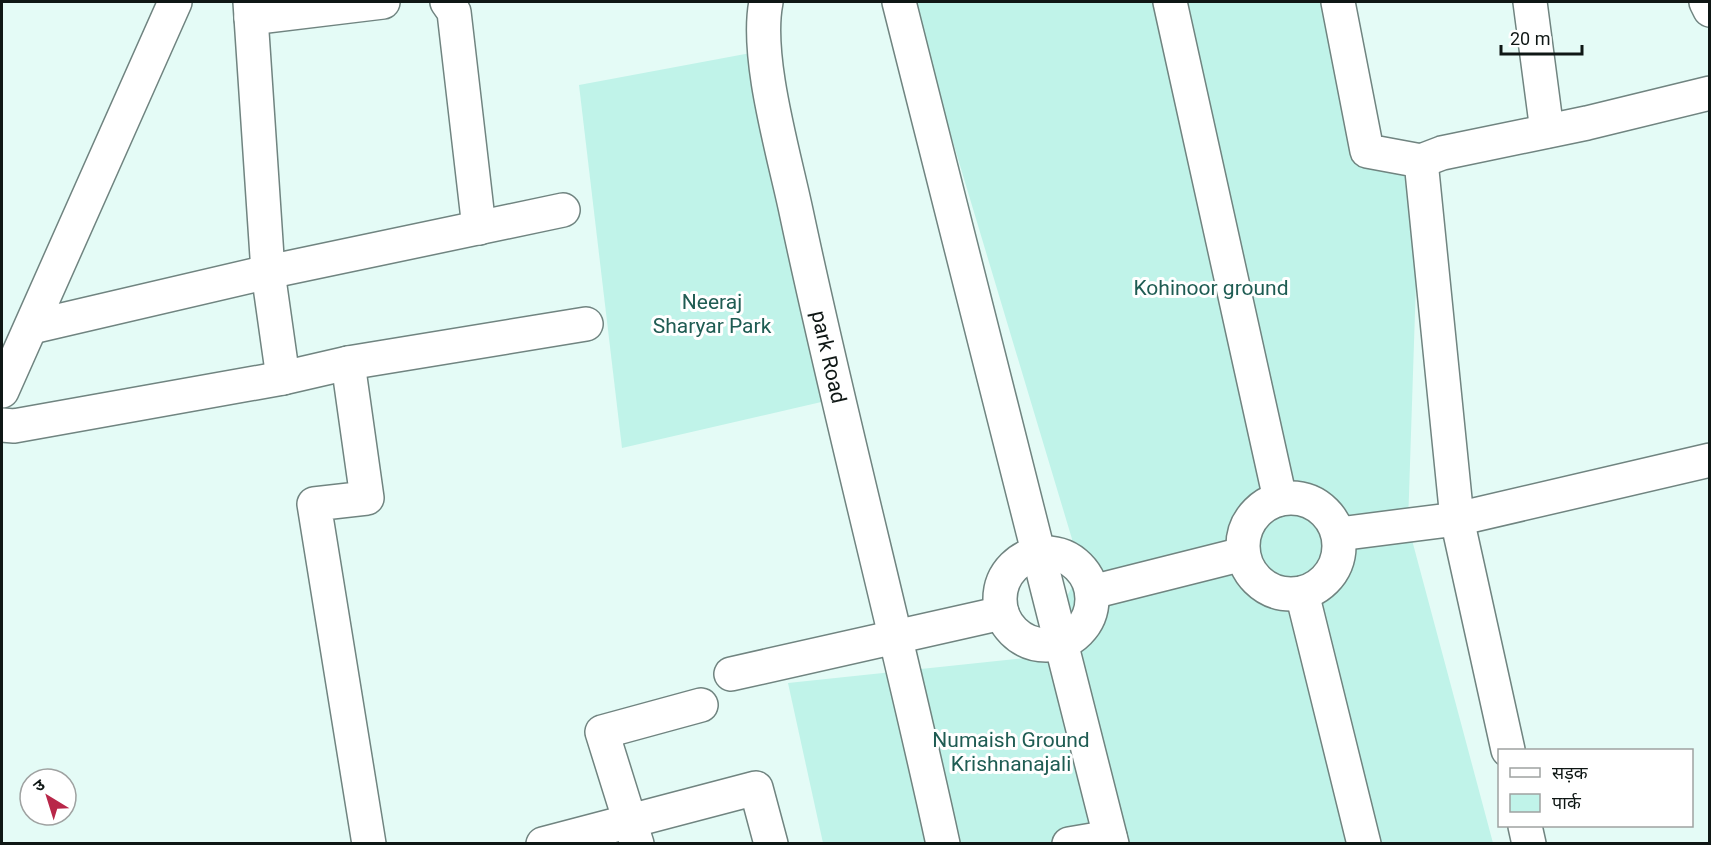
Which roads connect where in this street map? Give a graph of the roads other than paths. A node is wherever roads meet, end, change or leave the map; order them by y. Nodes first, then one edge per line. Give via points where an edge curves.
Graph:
1 (175, 2) edge
2 (383, 2) edge
3 (447, 2) edge
4 (766, 2) edge
5 (899, 2) edge
6 (1170, 2) edge
7 (1338, 2) edge
8 (1530, 2) edge
9 (1706, 2) edge
10 (250, 10) edge
11 (1710, 10) edge
12 (1710, 93) edge
13 (1547, 131) junction
14 (1421, 161) junction
15 (563, 210) dead end
16 (479, 228) junction
17 (268, 273) junction
18 (586, 324) dead end
19 (32, 327) junction
20 (348, 363) junction
21 (283, 378) junction
22 (2, 391) edge
23 (2, 425) edge
24 (1710, 460) edge
25 (1280, 499) junction
26 (1456, 519) junction
27 (1339, 534) junction
28 (1243, 554) junction
29 (1038, 555) junction
30 (1092, 592) junction
31 (1302, 594) junction
32 (1002, 613) junction
33 (896, 637) junction
34 (1060, 642) junction
35 (730, 674) dead end
36 (701, 705) dead end
37 (1508, 749) edge
38 (1525, 827) edge
39 (633, 832) edge
40 (1111, 840) edge
41 (369, 843) edge
42 (543, 843) edge
43 (771, 843) edge
44 (943, 843) edge
45 (1069, 843) edge
46 (1364, 843) edge
47 (1529, 843) edge

1 - 19 street
2 - 10 street
3 - 16 street via 454,12
4 - 33 street, park Road via 767,72 817,310
5 - 29 street
6 - 25 street
7 - 14 street via 1367,151
8 - 13 street
9 - 11 street
10 - 17 street
12 - 13 street
13 - 14 street
14 - 26 street
15 - 16 street
16 - 17 street
17 - 19 street
17 - 21 street
18 - 20 street
19 - 22 street
20 - 21 street
20 - 41 street via 367,498 314,504
21 - 23 street
24 - 26 street
25 - 27 street via 1300,497 1317,504 1331,517
25 - 28 street via 1263,506 1250,520 1243,538
26 - 27 street
26 - 37 street
27 - 31 street via 1340,554 1333,572 1320,585
28 - 30 street
28 - 31 street via 1251,574 1265,587 1283,594
29 - 30 street via 1049,553 1067,558 1081,569
29 - 32 street via 1016,564 1005,578 1000,595
29 - 34 street
30 - 34 street via 1087,620 1076,634
31 - 46 street
32 - 33 street
32 - 34 street via 1010,629 1024,640 1042,645
33 - 35 street
33 - 44 street, park Road
34 - 40 street
36 - 39 street via 602,732
38 - 47 street
39 - 42 street
39 - 43 street via 756,788
40 - 45 street

